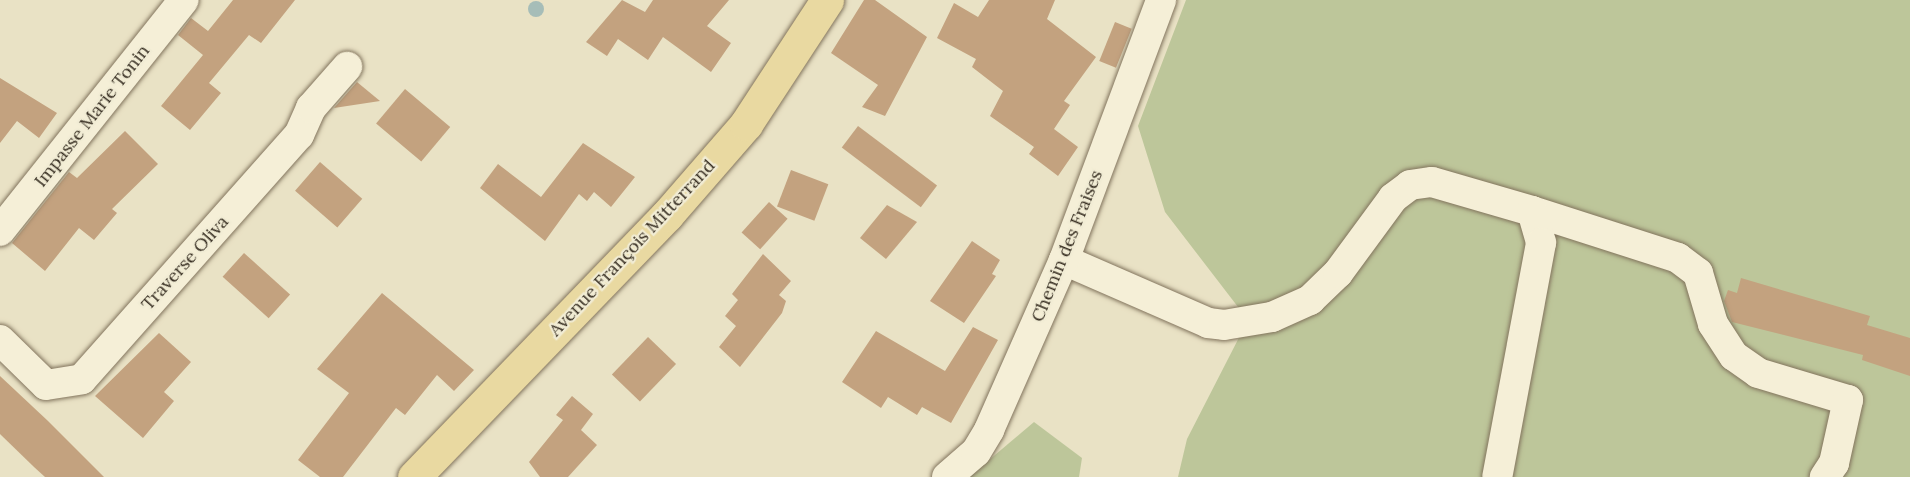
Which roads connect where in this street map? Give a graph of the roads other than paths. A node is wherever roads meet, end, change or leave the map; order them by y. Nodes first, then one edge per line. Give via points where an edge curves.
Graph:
1 (184, 0) edge
2 (827, 0) edge
3 (1161, 0) edge
4 (347, 66) dead end
5 (1533, 211) junction
6 (0, 231) edge
7 (1064, 260) junction
8 (0, 340) edge
9 (414, 477) edge
10 (947, 477) edge
11 (1497, 477) edge
12 (1825, 477) edge

1 - 6 street, Impasse Marie Tonin
2 - 9 main road, Avenue François Mitterrand via 746,124 674,207
3 - 7 street, Chemin des Fraises
4 - 8 street, Traverse Oliva via 311,108 299,135 82,379 46,386
5 - 7 street via 1432,182 1410,185 1393,198 1338,273 1310,300 1272,317 1224,325 1199,320
5 - 11 street via 1541,243
5 - 12 street via 1678,258 1698,273 1713,324 1734,356 1758,373 1848,400 1834,463
7 - 10 street, Chemin des Fraises via 989,430 976,452

